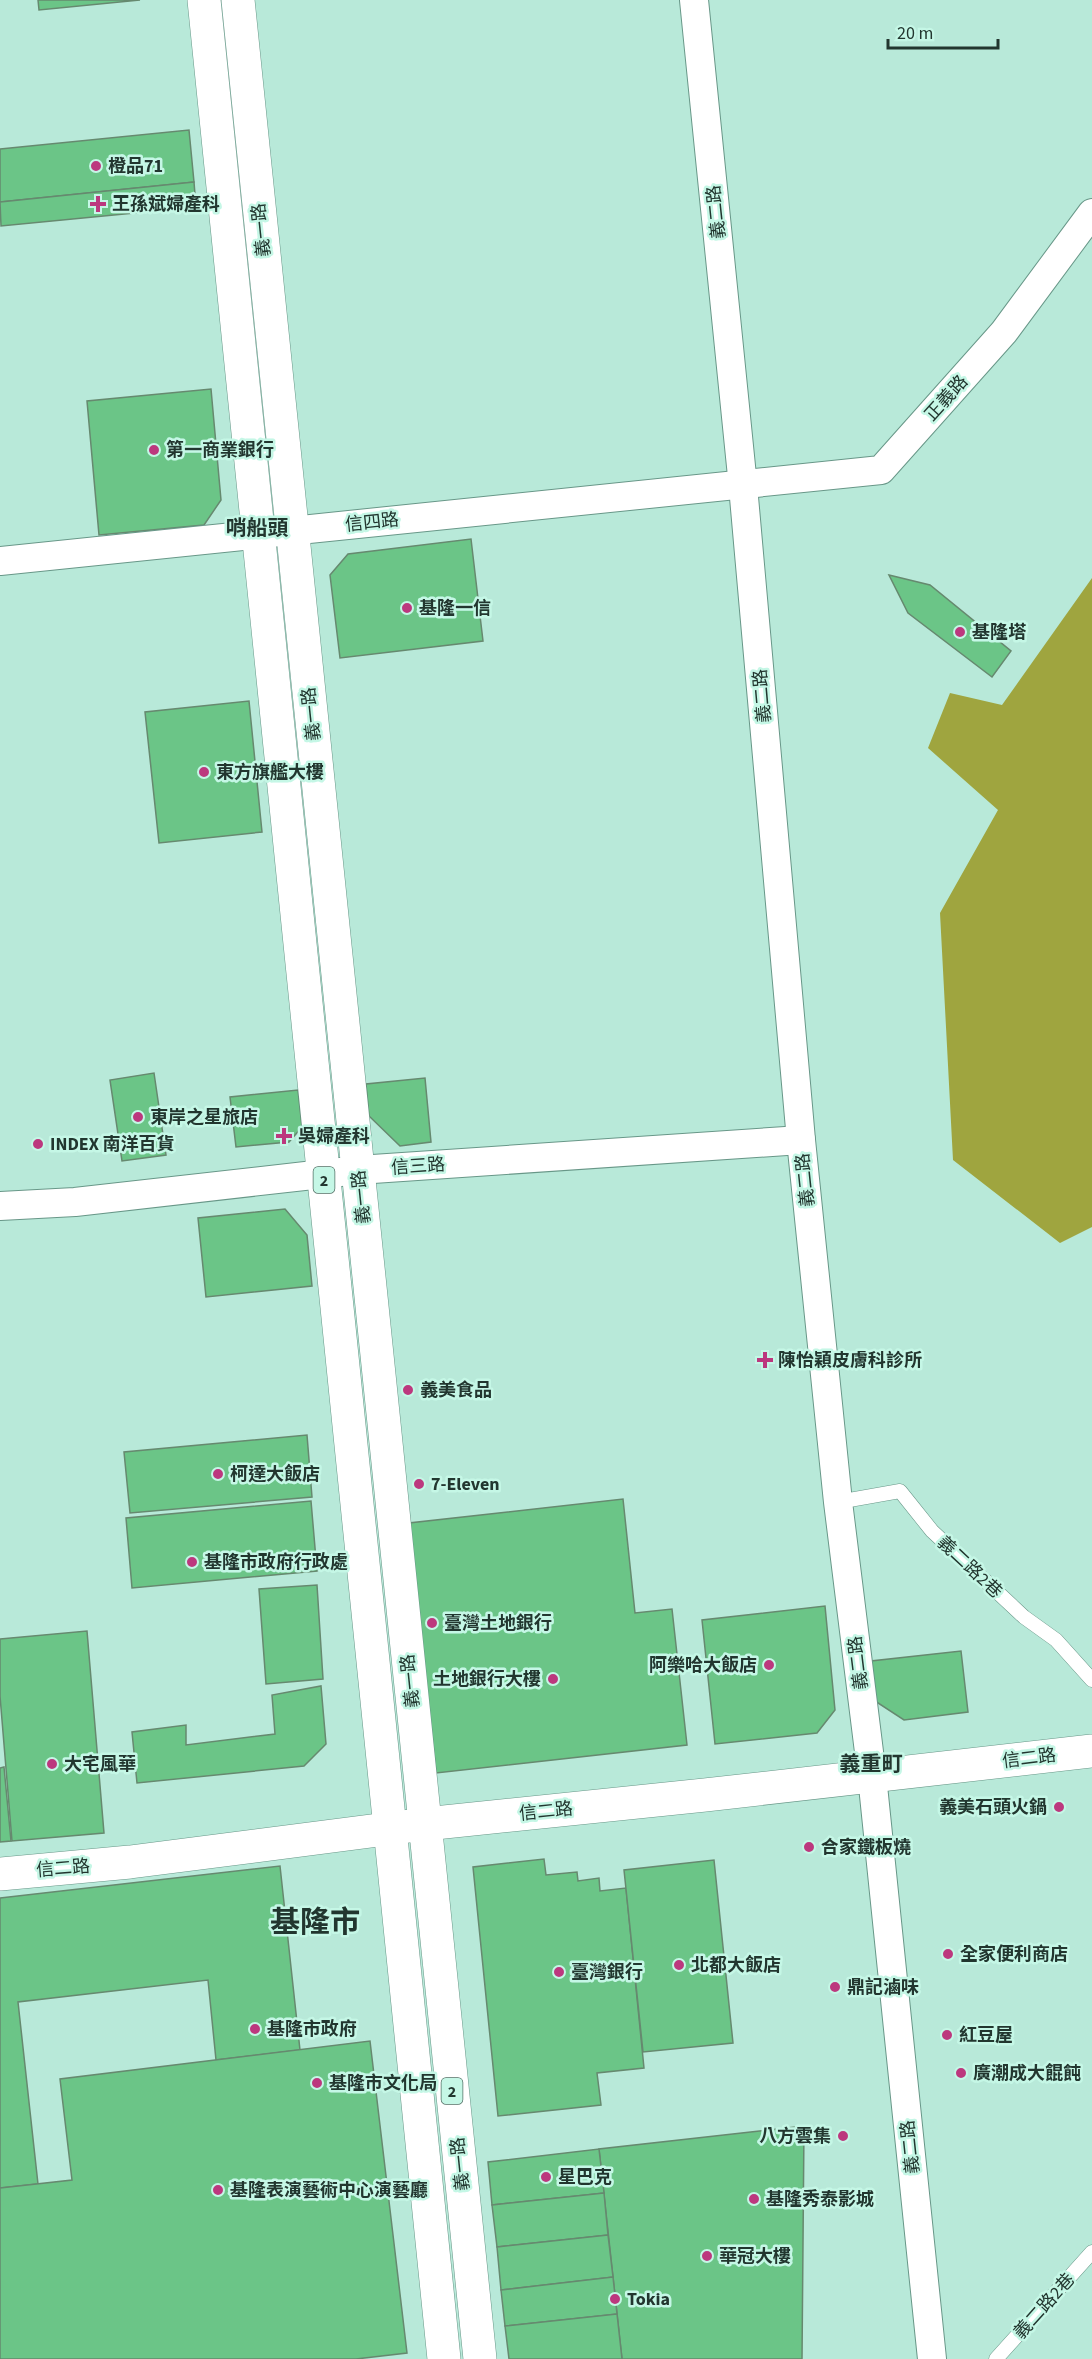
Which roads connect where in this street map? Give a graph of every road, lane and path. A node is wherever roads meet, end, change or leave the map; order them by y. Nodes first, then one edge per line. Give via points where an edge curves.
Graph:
1 (204, 0) edge
2 (238, 0) edge
3 (694, 0) edge
4 (1092, 213) edge
5 (743, 486) junction
6 (292, 530) junction
7 (259, 535) junction
8 (0, 561) edge
9 (801, 1140) junction
10 (358, 1170) junction
11 (323, 1173) junction
12 (0, 1206) edge
13 (838, 1502) junction
14 (1092, 1680) edge
15 (1092, 1751) edge
16 (872, 1776) junction
17 (425, 1824) junction
18 (390, 1828) junction
19 (0, 1874) edge
20 (1092, 2252) edge
21 (444, 2359) edge
22 (480, 2359) edge
23 (932, 2359) edge
24 (996, 2359) edge

1 - 7 main road, 義一路 / 2
2 - 6 main road, 義一路 / 2
3 - 5 street, 義二路
4 - 5 street, 正義路 via 1004,332 881,470
5 - 6 street, 信四路
5 - 9 street, 義二路
6 - 7 street, 信四路
6 - 10 main road, 義一路 / 2
7 - 8 street, 信四路
7 - 11 main road, 義一路 / 2
9 - 10 street, 信三路
9 - 13 street, 義二路
10 - 11 street, 信三路
10 - 17 main road, 義一路 / 2
11 - 12 street, 信三路 via 75,1202
11 - 18 main road, 義一路 / 2
13 - 14 lane, 義二路2巷 via 900,1491 932,1531 1024,1617 1056,1640
13 - 16 street, 義二路
15 - 16 main road, 信二路
16 - 17 main road, 信二路
16 - 23 street, 義二路
17 - 18 main road, 信二路
17 - 22 main road, 義一路 / 2
18 - 19 main road, 信二路 via 130,1862
18 - 21 main road, 義一路 / 2
20 - 24 lane, 義二路2巷

